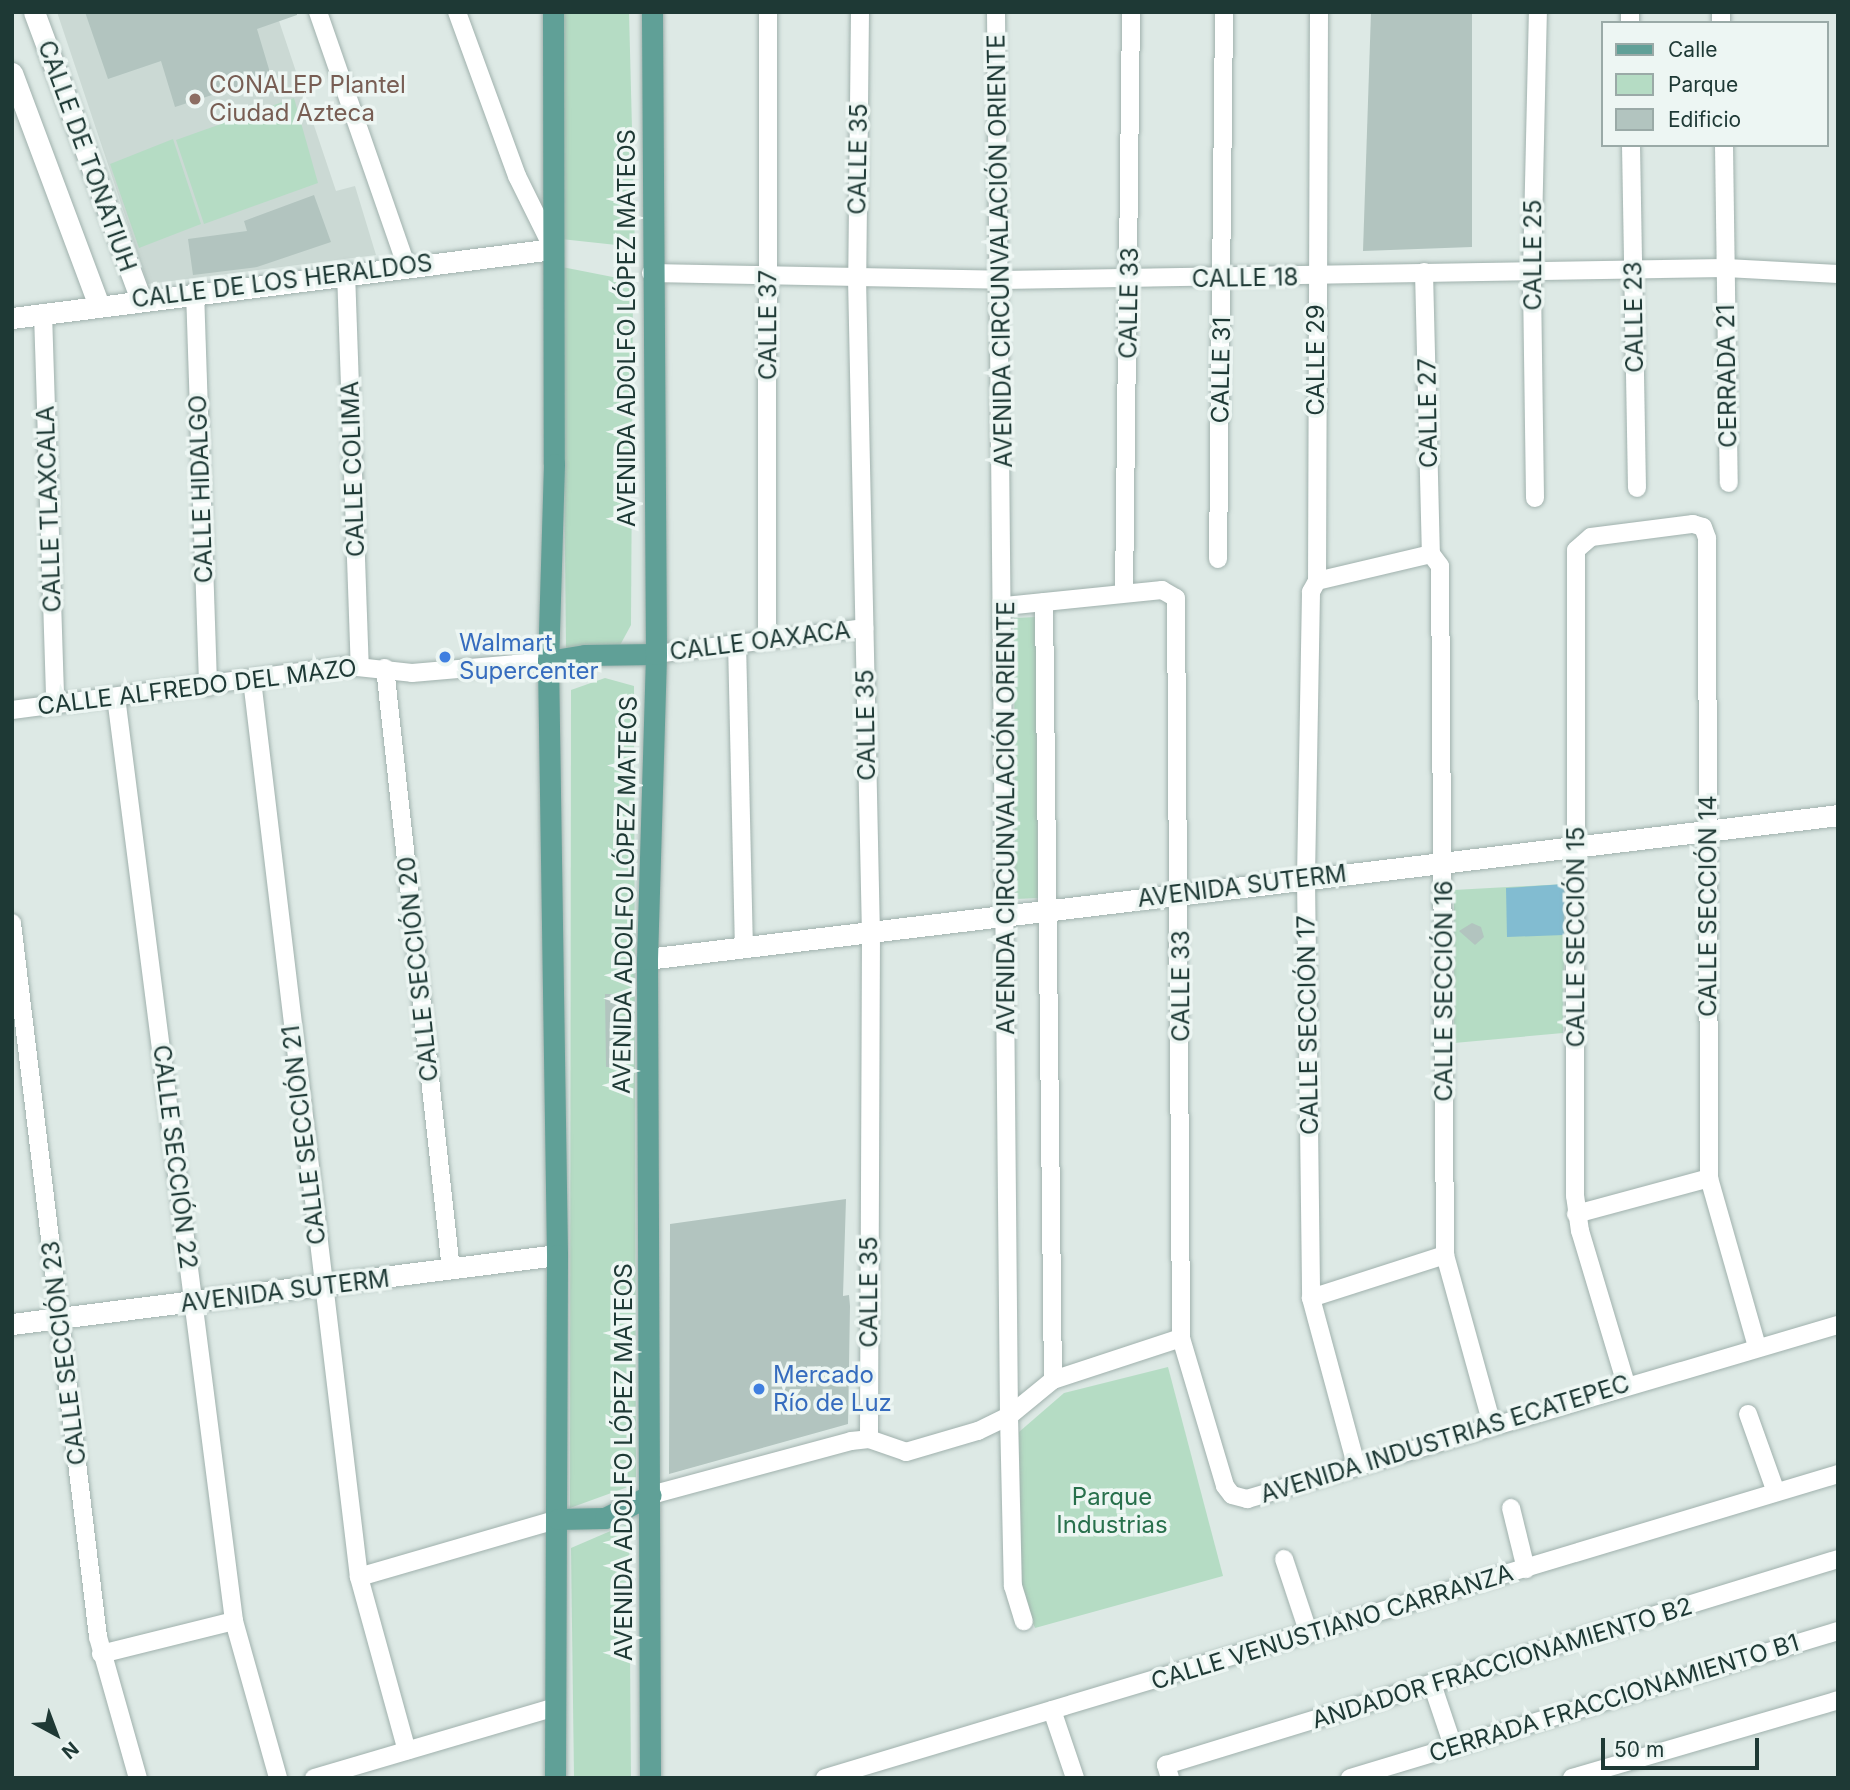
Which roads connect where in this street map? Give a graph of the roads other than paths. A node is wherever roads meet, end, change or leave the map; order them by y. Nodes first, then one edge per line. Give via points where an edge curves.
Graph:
1 (34, 12) edge
2 (318, 12) edge
3 (457, 12) edge
4 (553, 12) edge
5 (652, 12) edge
6 (768, 12) edge
7 (860, 12) edge
8 (996, 12) edge
9 (1131, 12) edge
10 (1224, 12) edge
11 (1319, 12) edge
12 (1538, 12) edge
13 (12, 73) edge
14 (1631, 147) edge
15 (1724, 147) edge
16 (553, 249) junction
17 (406, 265) junction
18 (1726, 268) junction
19 (1633, 269) junction
20 (346, 272) junction
21 (1424, 272) junction
22 (1532, 272) junction
23 (652, 273) junction
24 (1838, 274) edge
25 (768, 275) junction
26 (1316, 276) junction
27 (857, 278) junction
28 (1223, 278) junction
29 (1001, 280) junction
30 (1130, 280) junction
31 (195, 292) junction
32 (141, 299) junction
33 (99, 306) junction
34 (43, 313) junction
35 (12, 318) edge
36 (1729, 483) dead end
37 (1637, 488) dead end
38 (1535, 498) dead end
39 (1637, 531) joint
40 (1431, 554) junction
41 (1218, 559) dead end
42 (1317, 581) junction
43 (1124, 593) junction
44 (1044, 602) junction
45 (1005, 606) junction
46 (864, 628) junction
47 (767, 637) junction
48 (737, 642) junction
49 (656, 654) junction
50 (548, 661) junction
51 (360, 666) junction
52 (385, 668) junction
53 (252, 680) junction
54 (208, 688) junction
55 (116, 697) junction
56 (55, 705) junction
57 (12, 710) edge
58 (1838, 814) edge
59 (1708, 831) junction
60 (1578, 845) junction
61 (1443, 860) junction
62 (1306, 878) junction
63 (1180, 893) junction
64 (1045, 910) junction
65 (1007, 915) junction
66 (12, 923) edge
67 (871, 933) junction
68 (744, 948) junction
69 (647, 959) junction
70 (1709, 1178) junction
71 (1576, 1214) junction
72 (556, 1255) junction
73 (1445, 1255) junction
74 (451, 1270) junction
75 (321, 1287) junction
76 (1311, 1298) junction
77 (193, 1303) junction
78 (60, 1318) junction
79 (12, 1324) edge
80 (1838, 1325) edge
81 (1181, 1338) junction
82 (1757, 1347) junction
83 (1053, 1380) junction
84 (1626, 1384) junction
85 (1748, 1415) dead end
86 (1009, 1416) junction
87 (1492, 1424) junction
88 (869, 1439) junction
89 (1356, 1465) junction
90 (1838, 1474) edge
91 (1776, 1492) junction
92 (651, 1495) junction
93 (1511, 1508) dead end
94 (558, 1519) junction
95 (1284, 1559) dead end
96 (1838, 1559) edge
97 (1526, 1569) junction
98 (359, 1577) junction
99 (234, 1621) junction
100 (1024, 1621) dead end
101 (1838, 1631) edge
102 (1309, 1634) junction
103 (101, 1654) junction
104 (1432, 1684) junction
105 (1838, 1700) edge
106 (556, 1707) junction
107 (1052, 1710) junction
108 (1453, 1746) junction
109 (407, 1751) junction
110 (1168, 1772) edge
111 (1353, 1777) edge
112 (138, 1778) edge
113 (278, 1778) edge
114 (314, 1778) edge
115 (555, 1778) edge
116 (649, 1778) edge
117 (825, 1778) edge
118 (1075, 1778) edge
119 (1572, 1778) edge

1 - 32 street, CALLE DE TONATIUH
2 - 17 street
3 - 16 street via 517,176
4 - 16 main road
5 - 23 main road, AVENIDA ADOLFO LÓPEZ MATEOS
6 - 25 street, CALLE 37
7 - 27 street, CALLE 35
8 - 29 street, AVENIDA CIRCUNVALACIÓN ORIENTE
9 - 30 street, CALLE 33
10 - 28 street, CALLE 31
11 - 26 street, CALLE 29
12 - 22 street, CALLE 25
13 - 33 street, CALLE DE TONATIUH
14 - 19 street, CALLE 23
15 - 18 street, CERRADA 21
16 - 17 street, CALLE DE LOS HERALDOS
16 - 50 main road via 554,464
17 - 20 street, CALLE DE LOS HERALDOS
18 - 19 street, CALLE 18
18 - 24 street, CALLE 18
18 - 36 street, CERRADA 21
19 - 22 street, CALLE 18
19 - 37 street, CALLE 23
20 - 31 street, CALLE DE LOS HERALDOS
20 - 51 street, CALLE COLIMA
21 - 22 street, CALLE 18
21 - 26 street, CALLE 18
21 - 40 street, CALLE 27
22 - 38 street, CALLE 25
23 - 25 street, CALLE 18
23 - 49 main road, AVENIDA ADOLFO LÓPEZ MATEOS
25 - 27 street, CALLE 18
25 - 47 street, CALLE 37
26 - 28 street, CALLE 18
26 - 42 street, CALLE 29
27 - 29 street, CALLE 18
27 - 46 street, CALLE 35
28 - 30 street, CALLE 18
28 - 41 street, CALLE 31
29 - 30 street, CALLE 18
29 - 45 street, AVENIDA CIRCUNVALACIÓN ORIENTE
30 - 43 street, CALLE 33
31 - 32 street, CALLE DE LOS HERALDOS
31 - 54 street, CALLE HIDALGO
32 - 33 street, CALLE DE LOS HERALDOS
33 - 34 street, CALLE DE LOS HERALDOS
34 - 35 street, CALLE DE LOS HERALDOS
34 - 56 street, CALLE TLAXCALA
39 - 59 street, CALLE SECCIÓN 14 via 1693,524 1706,531
39 - 60 street, CALLE SECCIÓN 15 via 1591,537 1576,550
40 - 42 street
40 - 61 street, CALLE SECCIÓN 16 via 1440,566
42 - 62 street, CALLE SECCIÓN 17 via 1311,592
43 - 44 street
43 - 63 street, CALLE 33 via 1172,593 1178,603
44 - 45 street
44 - 64 street, AVENIDA CIRCUNVALACIÓN ORIENTE
45 - 65 street, AVENIDA CIRCUNVALACIÓN ORIENTE
46 - 47 street, CALLE OAXACA
46 - 67 street, CALLE 35
47 - 48 street, CALLE OAXACA
48 - 49 street, CALLE OAXACA
48 - 68 street
49 - 50 main road via 585,655
49 - 69 main road, AVENIDA ADOLFO LÓPEZ MATEOS
50 - 52 street, CALLE ALFREDO DEL MAZO via 412,673
50 - 72 main road
51 - 52 street, CALLE ALFREDO DEL MAZO
51 - 53 street, CALLE ALFREDO DEL MAZO
52 - 74 street, CALLE SECCIÓN 20
53 - 54 street, CALLE ALFREDO DEL MAZO
53 - 75 street, CALLE SECCIÓN 21
54 - 55 street, CALLE ALFREDO DEL MAZO
55 - 56 street, CALLE ALFREDO DEL MAZO
55 - 77 street, CALLE SECCIÓN 22
56 - 57 street, CALLE ALFREDO DEL MAZO
58 - 59 street, AVENIDA SUTERM
59 - 60 street, AVENIDA SUTERM
59 - 70 street, CALLE SECCIÓN 14
60 - 61 street, AVENIDA SUTERM
60 - 71 street, CALLE SECCIÓN 15
61 - 62 street, AVENIDA SUTERM
61 - 73 street, CALLE SECCIÓN 16
62 - 63 street, AVENIDA SUTERM
62 - 76 street, CALLE SECCIÓN 17
63 - 64 street, AVENIDA SUTERM
63 - 81 street, CALLE 33
64 - 65 street, AVENIDA SUTERM
64 - 83 street, AVENIDA CIRCUNVALACIÓN ORIENTE
65 - 67 street, AVENIDA SUTERM
65 - 86 street, AVENIDA CIRCUNVALACIÓN ORIENTE
66 - 78 street, CALLE SECCIÓN 23
67 - 68 street, AVENIDA SUTERM
67 - 88 street, CALLE 35
68 - 69 street, AVENIDA SUTERM
69 - 92 main road, AVENIDA ADOLFO LÓPEZ MATEOS
70 - 71 street
70 - 82 street, CALLE SECCIÓN 14
71 - 84 street, CALLE SECCIÓN 15
72 - 74 street, AVENIDA SUTERM
72 - 94 main road
73 - 76 street
73 - 87 street, CALLE SECCIÓN 16
74 - 75 street, AVENIDA SUTERM
75 - 77 street, AVENIDA SUTERM
75 - 98 street, CALLE SECCIÓN 21
76 - 89 street, CALLE SECCIÓN 17
77 - 78 street, AVENIDA SUTERM
77 - 99 street, CALLE SECCIÓN 22
78 - 79 street, AVENIDA SUTERM
78 - 103 street, CALLE SECCIÓN 23
80 - 82 street, AVENIDA INDUSTRIAS ECATEPEC
81 - 83 street
81 - 89 street, AVENIDA INDUSTRIAS ECATEPEC via 1225,1486 1233,1495 1247,1499
82 - 84 street, AVENIDA INDUSTRIAS ECATEPEC
83 - 86 street
84 - 87 street, AVENIDA INDUSTRIAS ECATEPEC
85 - 91 street
86 - 88 street via 989,1427 906,1452
86 - 100 street, AVENIDA CIRCUNVALACIÓN ORIENTE via 1013,1586
87 - 89 street, AVENIDA INDUSTRIAS ECATEPEC
88 - 92 street
90 - 91 street, CALLE VENUSTIANO CARRANZA
91 - 97 street, CALLE VENUSTIANO CARRANZA
92 - 94 main road via 605,1518
92 - 116 main road, AVENIDA ADOLFO LÓPEZ MATEOS
93 - 97 street
94 - 98 street
94 - 106 main road
95 - 102 street
96 - 104 street, ANDADOR FRACCIONAMIENTO B2
97 - 102 street, CALLE VENUSTIANO CARRANZA
98 - 109 street, CALLE SECCIÓN 21
99 - 103 street
99 - 113 street, CALLE SECCIÓN 22
101 - 108 street, CERRADA FRACCIONAMIENTO B1
102 - 107 street, CALLE VENUSTIANO CARRANZA
103 - 112 street, CALLE SECCIÓN 23
104 - 108 street
104 - 110 street, ANDADOR FRACCIONAMIENTO B2
105 - 119 street
106 - 109 street
106 - 115 main road
107 - 117 street, CALLE VENUSTIANO CARRANZA
107 - 118 street
108 - 111 street, CERRADA FRACCIONAMIENTO B1
109 - 114 street

